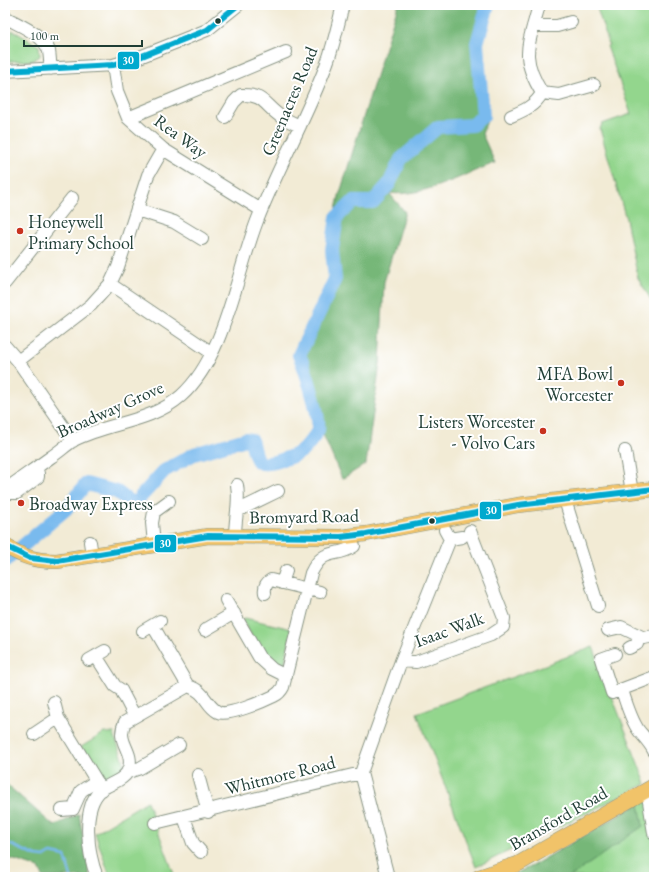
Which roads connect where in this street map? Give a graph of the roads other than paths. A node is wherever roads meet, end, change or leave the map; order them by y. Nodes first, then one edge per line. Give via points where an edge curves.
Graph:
1 (238, 5) edge
2 (343, 5) edge
3 (539, 5) edge
4 (5, 17) edge
5 (571, 22) dead end
6 (533, 26) junction
7 (286, 52) dead end
8 (113, 65) junction
9 (51, 69) junction
10 (5, 71) edge
11 (594, 85) dead end
12 (542, 93) junction
13 (511, 116) dead end
14 (225, 117) dead end
15 (128, 118) junction
16 (300, 126) junction
17 (163, 149) junction
18 (72, 198) dead end
19 (137, 210) junction
20 (261, 210) junction
21 (202, 239) dead end
22 (5, 283) edge
23 (110, 284) junction
24 (5, 346) edge
25 (212, 353) junction
26 (18, 361) junction
27 (73, 441) junction
28 (625, 451) dead end
29 (237, 485) dead end
30 (654, 489) edge
31 (6, 490) edge
32 (278, 491) dead end
33 (632, 492) junction
34 (565, 500) junction
35 (169, 501) dead end
36 (237, 509) junction
37 (235, 536) junction
38 (356, 541) junction
39 (154, 544) junction
40 (5, 546) edge
41 (286, 571) dead end
42 (282, 583) junction
43 (307, 589) junction
44 (320, 592) dead end
45 (265, 593) dead end
46 (226, 600) dead end
47 (598, 606) dead end
48 (234, 613) junction
49 (152, 626) dead end
50 (206, 630) dead end
51 (608, 630) dead end
52 (639, 636) junction
53 (654, 636) edge
54 (628, 648) dead end
55 (615, 654) dead end
56 (96, 656) dead end
57 (401, 661) junction
58 (286, 676) junction
59 (654, 677) edge
60 (188, 686) junction
61 (617, 691) junction
62 (54, 702) dead end
63 (134, 715) junction
64 (58, 718) junction
65 (34, 734) dead end
66 (179, 745) dead end
67 (654, 751) edge
68 (128, 772) junction
69 (361, 773) junction
70 (198, 775) dead end
71 (99, 786) junction
72 (650, 787) edge
73 (62, 810) dead end
74 (208, 812) junction
75 (184, 817) junction
76 (155, 823) dead end
77 (654, 833) edge
78 (201, 852) dead end
79 (98, 877) edge
80 (388, 877) edge
81 (479, 877) edge

1 - 8 street via 206,30
2 - 16 street, Greenacres Road via 328,62
3 - 6 street
4 - 9 street via 46,43
5 - 6 street via 557,26
6 - 12 street via 528,40 527,57 534,80
7 - 15 street
8 - 9 street
8 - 15 street, Rea Way via 117,91
9 - 10 street
11 - 12 street via 559,95
12 - 13 street via 526,110
14 - 16 street via 234,102 242,95 253,95 262,99 279,115
15 - 17 street, Rea Way
16 - 20 street, Greenacres Road
17 - 19 street via 148,175
17 - 20 street, Rea Way
18 - 22 street
19 - 21 street via 174,222
19 - 23 street
20 - 25 street, Broadway Grove
23 - 25 street
23 - 26 street via 91,305
24 - 26 street
25 - 27 street, Broadway Grove via 191,385 166,406 146,417
26 - 27 street
27 - 31 street, Broadway Grove
28 - 33 street
29 - 36 street
30 - 33 main road, Bromyard Road
32 - 36 street
33 - 34 main road, Bromyard Road
34 - 38 main road, Bromyard Road via 518,505
34 - 47 street
35 - 39 street via 154,512
36 - 37 street
37 - 38 main road, Bromyard Road via 341,537
37 - 39 main road, Bromyard Road via 208,536
38 - 43 street via 343,552 323,556 316,562
39 - 40 main road, Bromyard Road via 91,549 57,561 39,561 24,557
41 - 42 street
42 - 43 street
42 - 45 street via 272,580 268,582 264,588
43 - 44 street
43 - 58 street
46 - 48 street
48 - 50 street
48 - 58 street via 259,656 272,669
49 - 60 street
51 - 52 street via 621,627
52 - 53 street
52 - 54 street via 637,644
55 - 61 street via 601,659
56 - 63 street via 115,686 121,690
57 - 57 street, Isaac Walk via 462,532 504,618 503,627 492,635 416,662
57 - 69 street
58 - 60 street via 283,687 276,696 230,713 216,711 203,694
59 - 61 street
60 - 63 street
61 - 67 street via 638,730 650,742
62 - 64 street
63 - 68 street via 125,722 121,736 130,759
64 - 65 street
64 - 71 street
66 - 68 street via 140,768
68 - 71 street via 125,776
69 - 74 street, Whitmore Road
69 - 80 street
70 - 74 street, Whitmore Road
71 - 73 street via 81,791 73,809
71 - 79 street via 88,817 93,867
72 - 77 street
72 - 81 main road, Bransford Road via 518,864
74 - 75 street, Whitmore Road
75 - 76 street, Whitmore Road
75 - 78 street via 193,843

